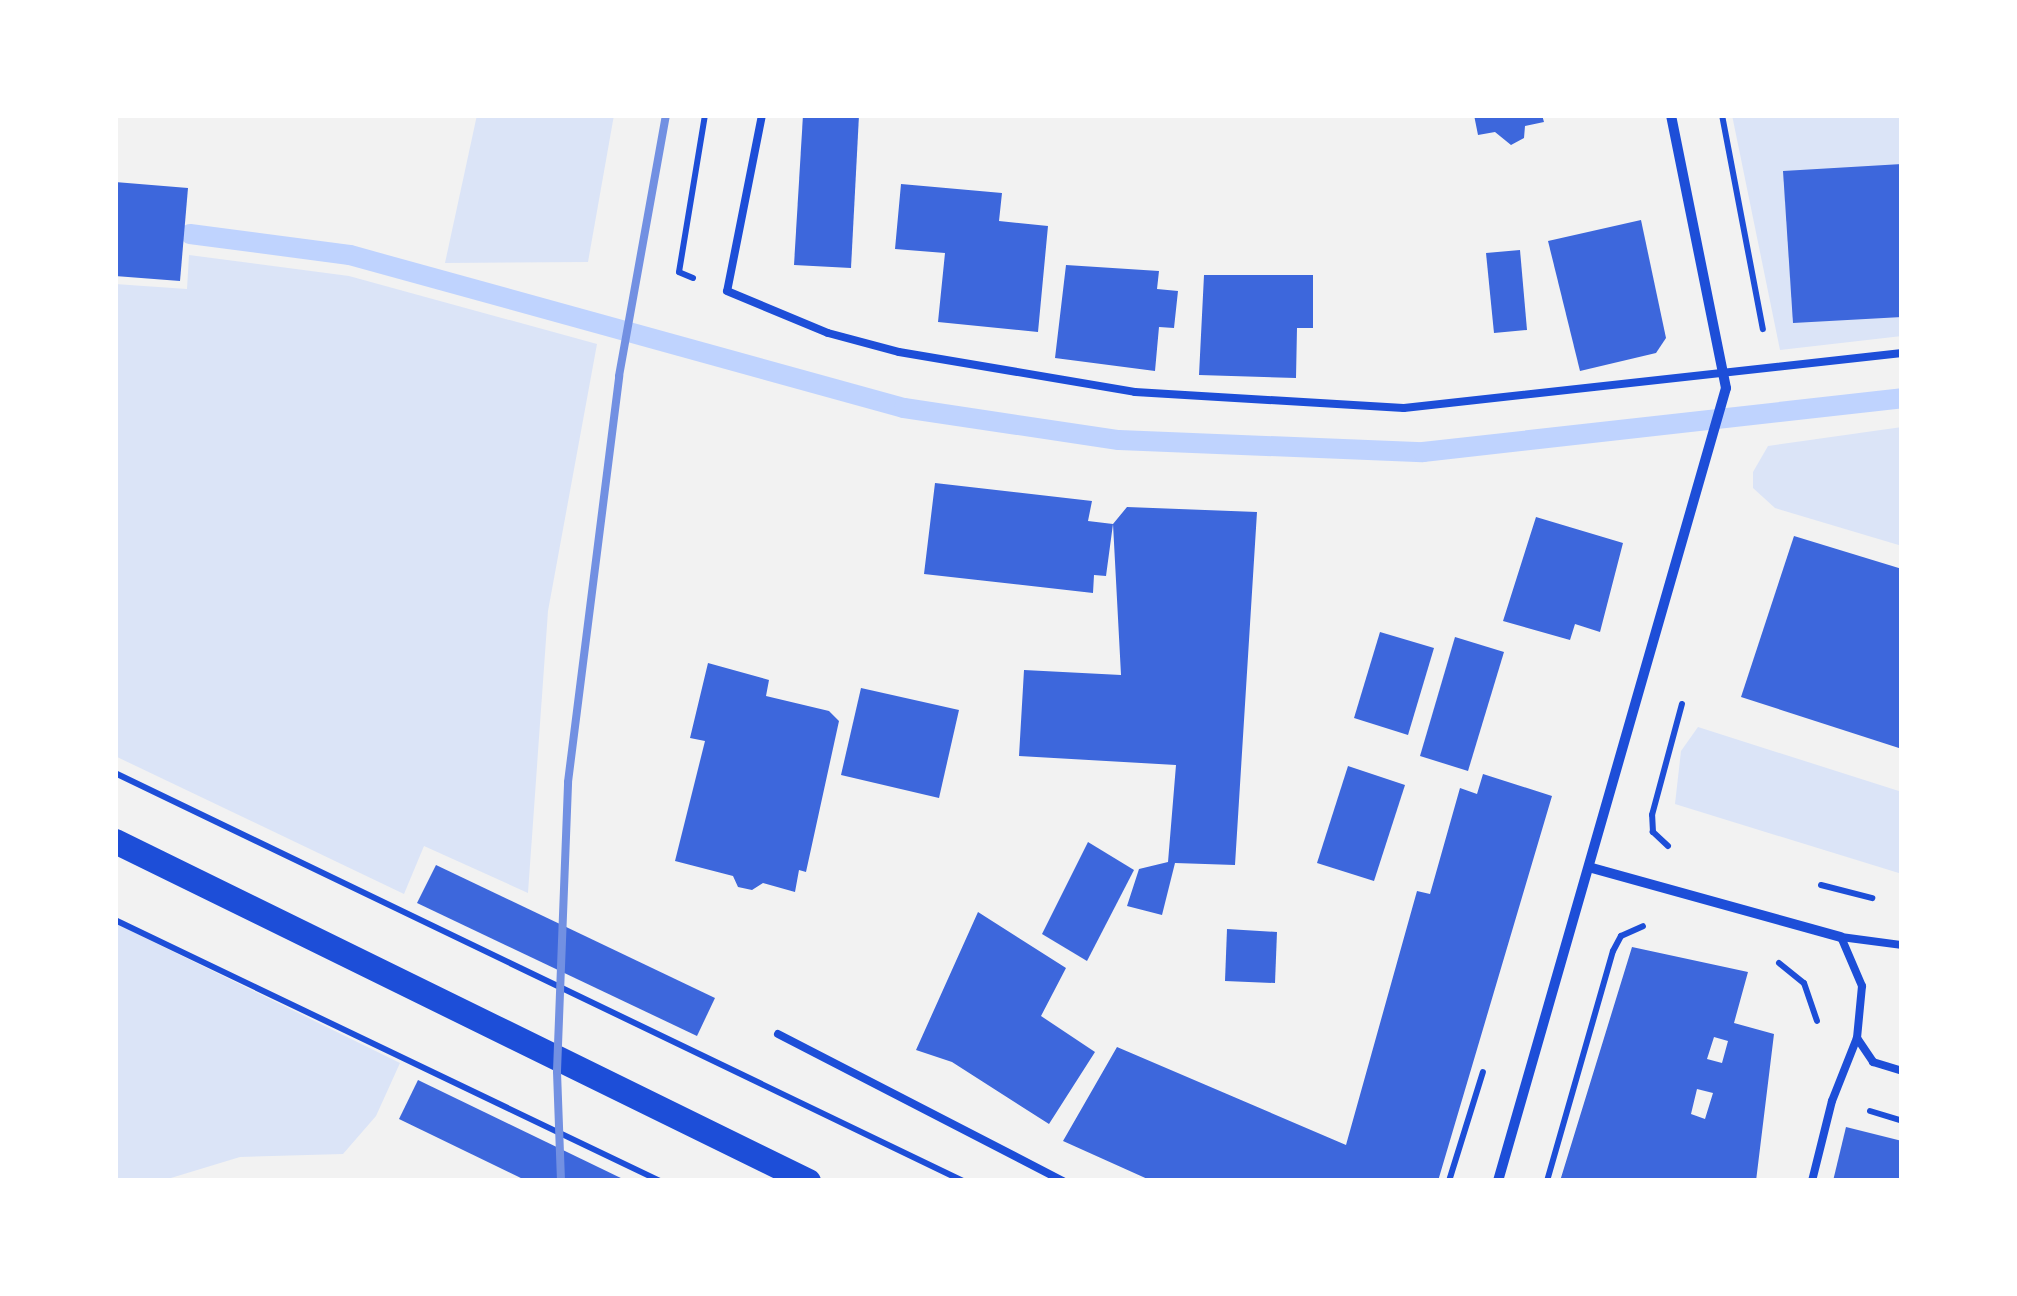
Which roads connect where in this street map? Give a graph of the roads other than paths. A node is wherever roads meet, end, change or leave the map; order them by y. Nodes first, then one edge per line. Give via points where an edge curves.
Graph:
1 (762, 115) edge
2 (1671, 115) edge
3 (1902, 353) edge
4 (1725, 370) junction
5 (115, 842) edge
6 (1592, 868) junction
7 (1841, 937) junction
8 (1902, 945) edge
9 (778, 1034) dead end
10 (1858, 1038) junction
11 (1902, 1071) edge
12 (808, 1181) edge
13 (1063, 1181) edge
14 (1498, 1181) edge
15 (1812, 1181) edge

1 - 4 lane via 727,291 828,332 900,352 1184,397 1404,408
2 - 4 street
3 - 4 lane
4 - 6 street via 1713,452
5 - 12 main road
6 - 7 street
6 - 14 street
7 - 8 lane
7 - 10 lane via 1862,986
9 - 13 lane
10 - 11 lane via 1873,1062
10 - 15 lane via 1832,1101

